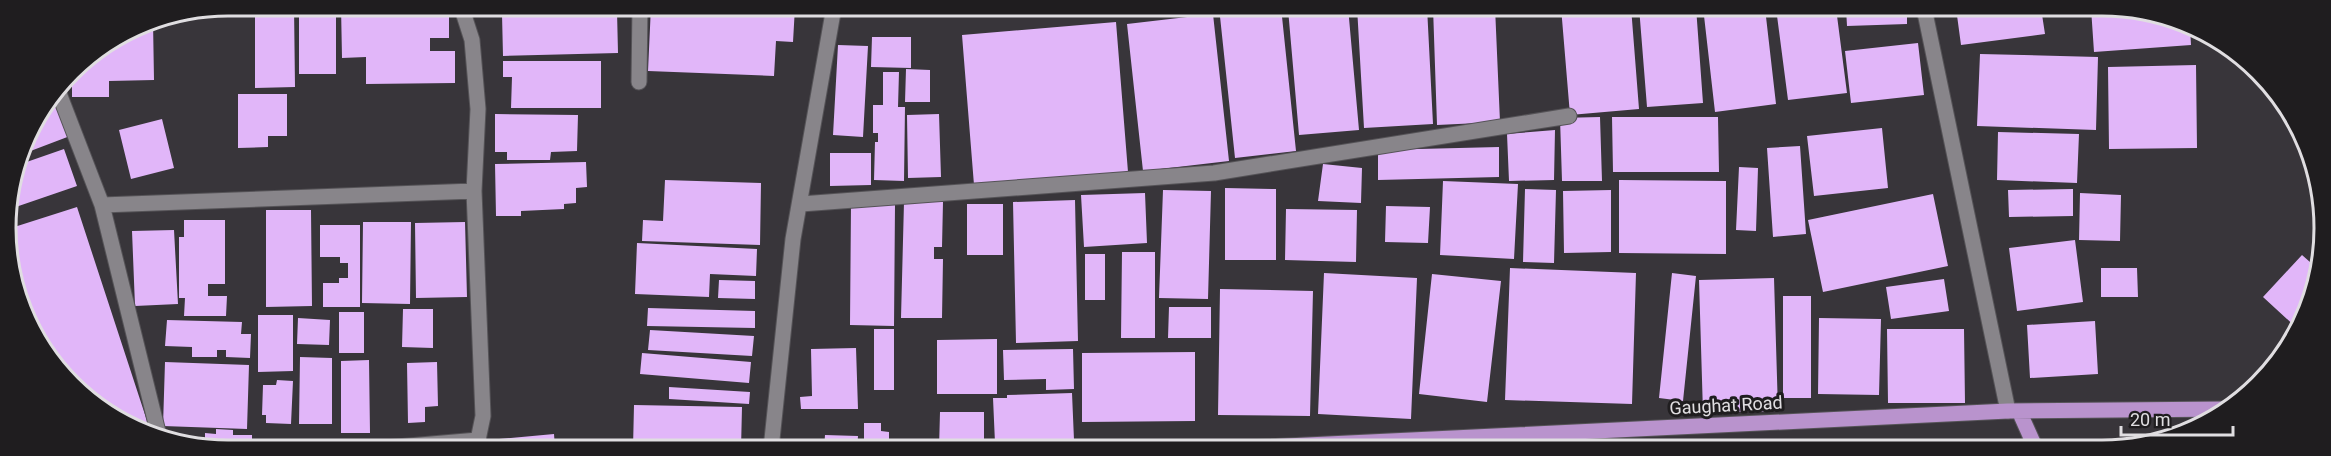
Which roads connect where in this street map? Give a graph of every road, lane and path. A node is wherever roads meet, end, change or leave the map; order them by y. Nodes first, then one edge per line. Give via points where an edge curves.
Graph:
1 (1926, 16) edge
2 (465, 17) edge
3 (640, 17) edge
4 (832, 17) edge
5 (639, 82) dead end
6 (61, 98) edge
7 (1569, 116) dead end
8 (474, 191) junction
9 (801, 204) junction
10 (102, 205) junction
11 (2212, 409) edge
12 (2013, 411) junction
13 (157, 427) edge
14 (1446, 439) edge
15 (2030, 439) edge
16 (478, 440) edge
17 (772, 440) edge

1 - 12 street
2 - 8 street via 472,40 478,110
3 - 5 street
4 - 9 street
6 - 10 street
7 - 9 street via 1214,173
8 - 10 street
8 - 16 street via 483,416
9 - 17 street via 793,239
10 - 13 street
11 - 12 main road, Gaughat Road
12 - 14 main road, Gaughat Road
12 - 15 main road

